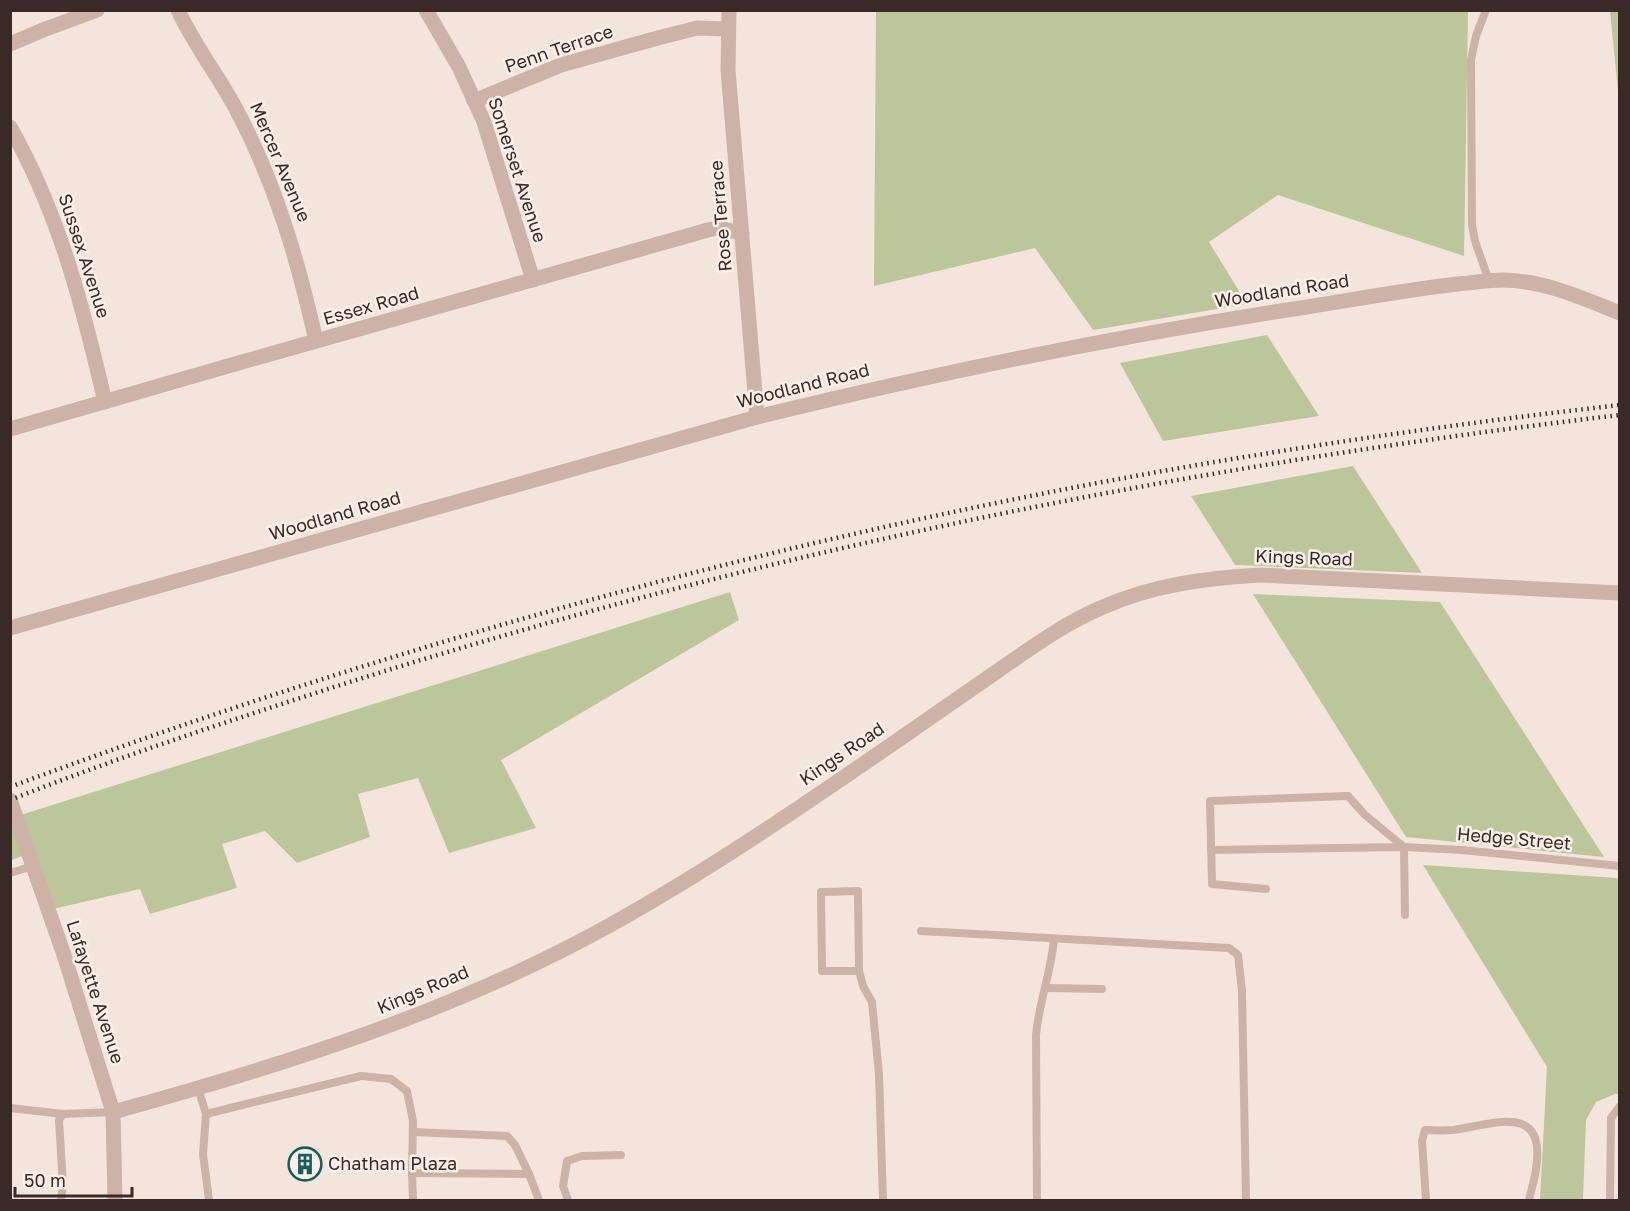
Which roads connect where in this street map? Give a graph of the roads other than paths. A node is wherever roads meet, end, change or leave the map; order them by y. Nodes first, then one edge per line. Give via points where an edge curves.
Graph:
1 (97, 10) edge
2 (178, 10) edge
3 (426, 10) edge
4 (729, 10) edge
5 (1486, 10) edge
6 (728, 29) junction
7 (10, 44) edge
8 (474, 101) junction
9 (10, 127) edge
10 (742, 233) junction
11 (533, 280) junction
12 (1489, 281) junction
13 (1620, 313) edge
14 (316, 341) junction
15 (105, 402) junction
16 (758, 417) junction
17 (10, 429) edge
18 (1620, 593) edge
19 (10, 628) edge
20 (10, 800) edge
21 (1404, 847) junction
22 (1211, 849) junction
23 (33, 866) junction
24 (1620, 866) edge
25 (10, 873) edge
26 (1266, 889) dead end
27 (1405, 915) dead end
28 (921, 931) dead end
29 (1054, 939) junction
30 (859, 971) junction
31 (1046, 988) junction
32 (1102, 989) dead end
33 (198, 1088) junction
34 (1620, 1106) edge
35 (10, 1108) edge
36 (113, 1112) junction
37 (63, 1114) junction
38 (206, 1114) junction
39 (413, 1132) junction
40 (621, 1155) dead end
41 (412, 1173) junction
42 (529, 1174) junction
43 (61, 1200) edge
44 (115, 1200) edge
45 (209, 1200) edge
46 (413, 1200) edge
47 (539, 1200) edge
48 (568, 1200) edge
49 (883, 1200) edge
50 (1037, 1200) edge
51 (1246, 1200) edge
52 (1426, 1200) edge
53 (1529, 1200) edge
54 (1610, 1200) edge

1 - 7 street
2 - 14 street, Mercer Avenue via 254,143 297,260
3 - 8 street, Somerset Avenue
4 - 6 street, Rose Terrace
5 - 12 lane via 1471,60 1472,213 1475,241
6 - 8 street, Penn Terrace via 697,28 561,65
6 - 10 street, Rose Terrace
8 - 11 street, Somerset Avenue
9 - 15 street, Sussex Avenue via 32,167 70,263
10 - 11 street, Essex Road via 708,230
10 - 16 street, Rose Terrace
11 - 14 street, Essex Road
12 - 13 street, Woodland Road via 1543,285
12 - 16 street, Woodland Road via 1093,343 882,386
14 - 15 street, Essex Road
15 - 17 street, Essex Road
16 - 19 street, Woodland Road
18 - 33 street, Kings Road via 1260,575 1207,579 1144,592 1104,606 1047,636 705,870 610,926 426,1012
20 - 23 street, Lafayette Avenue
21 - 22 lane, Hedge Street
21 - 22 lane via 1348,796 1210,801
21 - 24 lane, Hedge Street
21 - 27 lane
22 - 26 lane via 1212,884
23 - 25 lane
23 - 36 street, Lafayette Avenue
28 - 29 lane
29 - 31 lane
29 - 51 lane via 1229,948 1238,955
30 - 30 lane via 822,972 821,892 858,891
30 - 49 lane via 872,1002
31 - 32 lane
31 - 50 lane via 1038,1010 1036,1035
33 - 36 street, Kings Road
33 - 38 lane
34 - 54 lane via 1611,1118
35 - 37 lane
36 - 37 lane
36 - 44 street, Lafayette Avenue
37 - 43 lane via 59,1120
38 - 39 lane via 361,1076 391,1079 407,1091
38 - 45 lane via 203,1154
39 - 41 lane
39 - 42 lane via 507,1136
40 - 48 lane via 582,1156 567,1161 563,1186
41 - 42 lane
41 - 46 lane
42 - 47 lane
52 - 53 lane via 1422,1141 1425,1130 1452,1130 1505,1120 1524,1124 1532,1132 1537,1147

